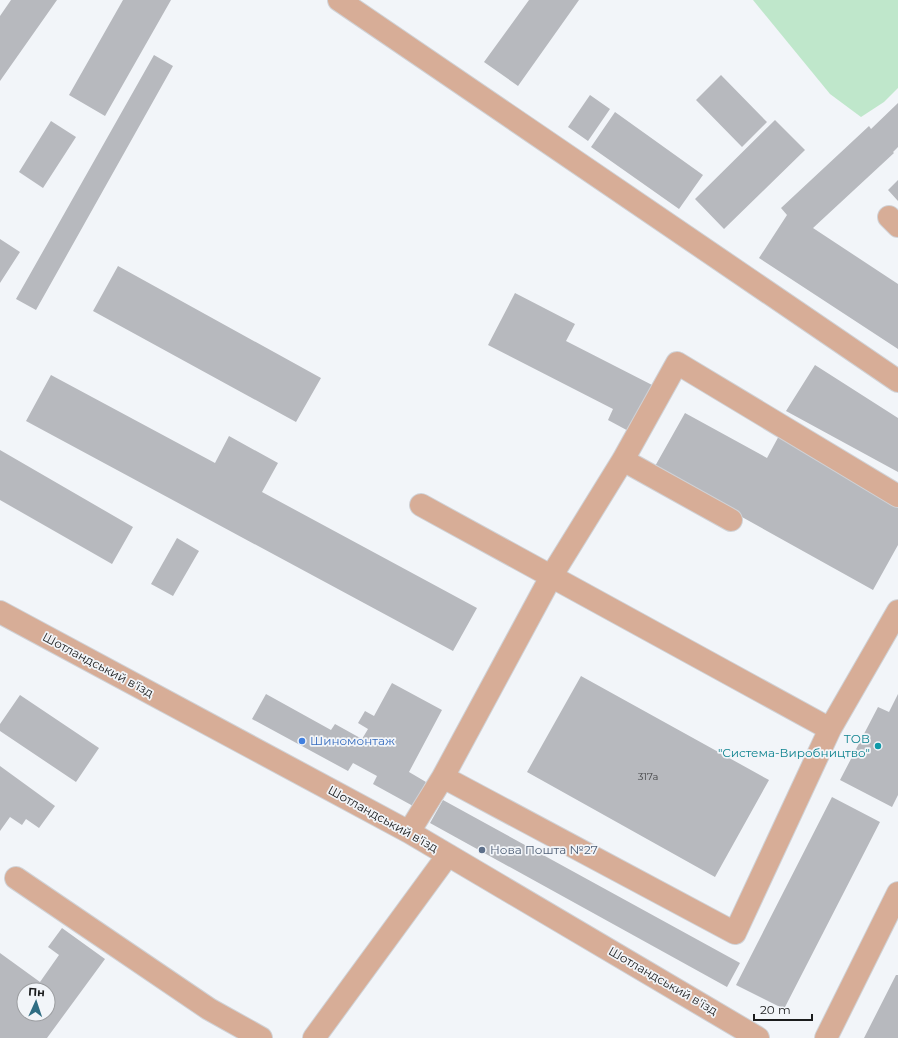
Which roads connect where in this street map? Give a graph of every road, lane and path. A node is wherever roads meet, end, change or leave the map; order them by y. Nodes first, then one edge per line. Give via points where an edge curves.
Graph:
1 (339, 0) edge
2 (898, 380) edge
3 (623, 460) junction
4 (898, 496) edge
5 (421, 505) dead end
6 (731, 520) dead end
7 (552, 575) junction
8 (898, 611) edge
9 (0, 612) edge
10 (830, 729) junction
11 (443, 777) junction
12 (409, 832) junction
13 (448, 855) junction
14 (16, 878) dead end
15 (898, 892) edge
16 (261, 1038) edge
17 (314, 1038) edge
18 (758, 1038) edge
19 (826, 1038) edge

1 - 2 street
3 - 4 street via 677,363
3 - 6 street
3 - 7 street
5 - 7 street
7 - 10 street
7 - 11 street
8 - 10 street
9 - 12 street, Шотландський в'їзд
10 - 11 street via 735,933
11 - 12 street
12 - 13 street, Шотландський в'їзд
13 - 17 street
13 - 18 street, Шотландський в'їзд
14 - 16 street via 210,1009
15 - 19 street

